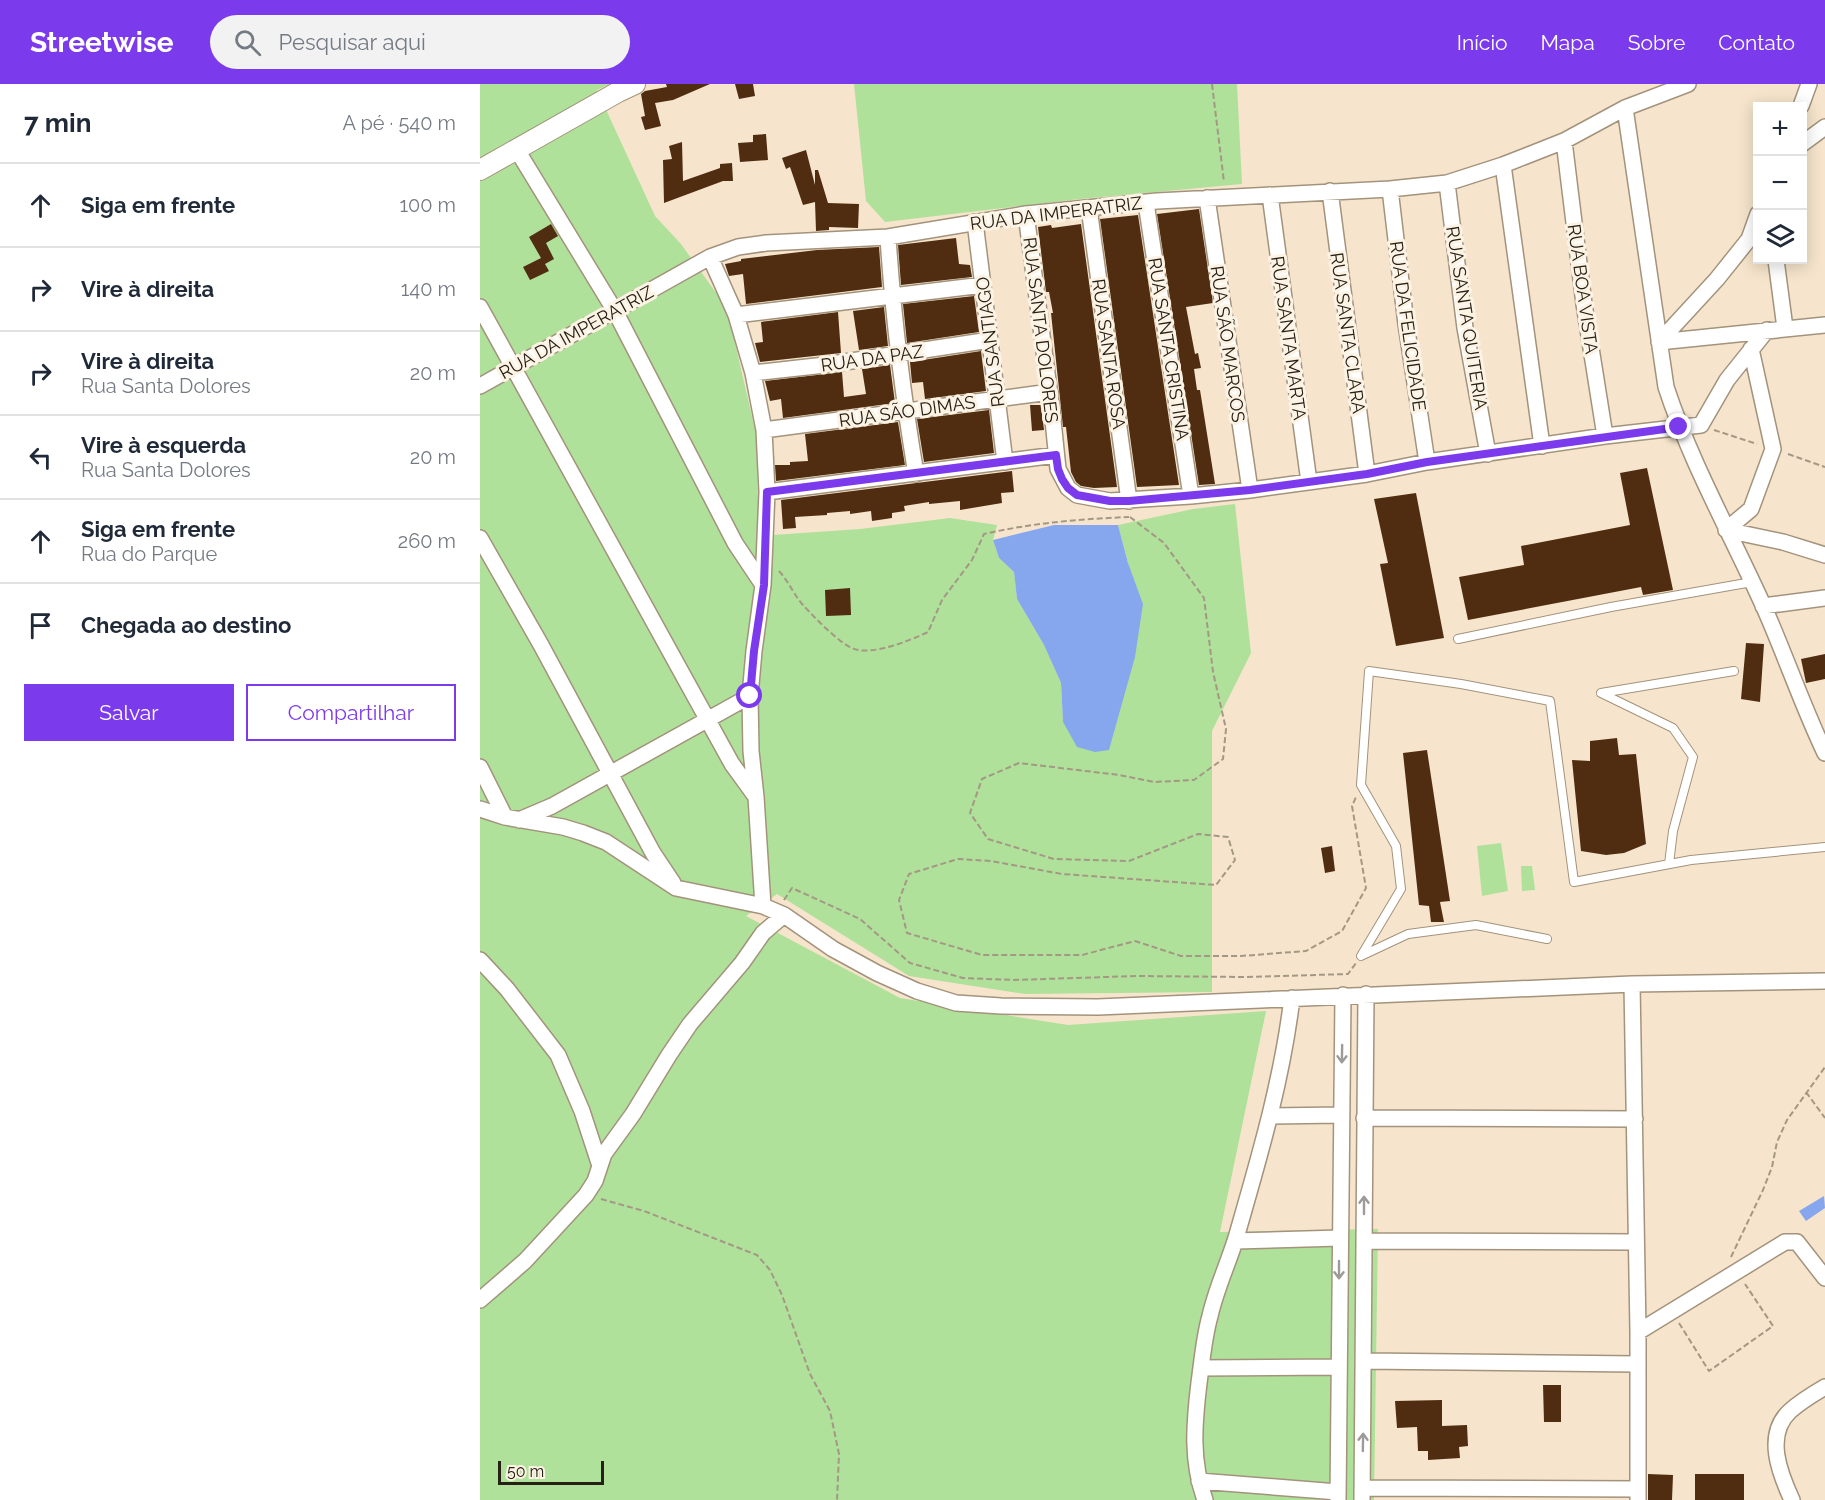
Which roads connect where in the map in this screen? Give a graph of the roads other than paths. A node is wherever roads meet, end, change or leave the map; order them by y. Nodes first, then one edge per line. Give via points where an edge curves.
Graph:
1 (635, 84) edge
2 (1688, 84) edge
3 (1809, 84) edge
4 (1651, 91) edge
5 (1802, 102) edge
6 (1625, 108) junction
7 (1825, 127) edge
8 (1563, 141) junction
9 (1807, 141) edge
10 (517, 150) junction
11 (1503, 165) junction
12 (480, 170) edge
13 (1447, 183) junction
14 (1390, 189) junction
15 (1330, 191) junction
16 (1270, 195) junction
17 (1206, 198) junction
18 (1146, 202) junction
19 (1089, 208) junction
20 (1026, 214) junction
21 (975, 222) junction
22 (1753, 228) edge
23 (888, 237) junction
24 (710, 257) junction
25 (1777, 264) edge
26 (983, 285) junction
27 (892, 296) junction
28 (480, 307) edge
29 (615, 311) junction
30 (736, 315) junction
31 (1825, 325) edge
32 (1785, 328) junction
33 (1767, 330) junction
34 (990, 340) junction
35 (1659, 342) junction
36 (1751, 349) junction
37 (900, 354) junction
38 (514, 367) junction
39 (753, 373) junction
40 (480, 386) edge
41 (1050, 392) junction
42 (996, 399) junction
43 (906, 412) junction
44 (1679, 427) junction
45 (764, 430) junction
46 (1605, 436) junction
47 (1542, 446) junction
48 (1488, 453) junction
49 (1056, 455) junction
50 (1005, 462) junction
51 (1427, 462) junction
52 (916, 474) junction
53 (1367, 474) junction
54 (1309, 482) junction
55 (1250, 490) junction
56 (767, 492) junction
57 (1191, 496) junction
58 (1129, 501) junction
59 (1726, 531) junction
60 (480, 538) edge
61 (1825, 555) edge
62 (1752, 582) junction
63 (764, 585) junction
64 (1825, 598) edge
65 (1763, 606) junction
66 (1458, 639) dead end
67 (1734, 671) dead end
68 (750, 696) junction
69 (708, 720) junction
70 (1821, 735) edge
71 (1825, 753) edge
72 (480, 767) edge
73 (608, 773) junction
74 (756, 798) junction
75 (480, 809) edge
76 (512, 819) junction
77 (1825, 847) edge
78 (1669, 864) junction
79 (676, 888) junction
80 (774, 911) junction
81 (1547, 939) dead end
82 (480, 960) edge
83 (1825, 981) edge
84 (1632, 984) junction
85 (1366, 994) junction
86 (1342, 995) junction
87 (1292, 998) junction
88 (1341, 1115) junction
89 (1271, 1116) junction
90 (1364, 1118) junction
91 (1635, 1119) junction
92 (599, 1163) junction
93 (1340, 1238) junction
94 (1235, 1241) junction
95 (1365, 1241) junction
96 (1635, 1242) junction
97 (1825, 1278) edge
98 (480, 1300) edge
99 (1638, 1332) junction
100 (1364, 1361) junction
101 (1636, 1364) junction
102 (1201, 1368) junction
103 (1339, 1368) junction
104 (1825, 1387) edge
105 (1198, 1481) junction
106 (1362, 1494) edge
107 (1638, 1495) edge
108 (1338, 1496) edge
109 (1206, 1500) edge
110 (1792, 1500) edge

1 - 10 street
2 - 4 street, RUA DA IMPERATRIZ
3 - 5 street
4 - 6 street, RUA DA IMPERATRIZ
6 - 8 street, RUA DA IMPERATRIZ
6 - 35 street
7 - 9 street
8 - 11 street, RUA DA IMPERATRIZ
8 - 46 street, RUA BOA VISTA
10 - 12 street
10 - 29 street
11 - 13 street, RUA DA IMPERATRIZ
11 - 47 street
13 - 14 street, RUA DA IMPERATRIZ
13 - 48 street, RUA SANTA QUITERIA
14 - 15 street, RUA DA IMPERATRIZ
14 - 51 street, RUA DA FELICIDADE
15 - 16 street, RUA DA IMPERATRIZ
15 - 53 street, RUA SANTA CLARA
16 - 17 street, RUA DA IMPERATRIZ
16 - 54 street, RUA SANTA MARTA
17 - 18 street, RUA DA IMPERATRIZ
17 - 55 street, RUA SÃO MARCOS
18 - 19 street, RUA DA IMPERATRIZ
18 - 57 street, RUA SANTA CRISTINA
19 - 20 street, RUA DA IMPERATRIZ
19 - 58 street, RUA SANTA ROSA
20 - 21 street, RUA DA IMPERATRIZ
20 - 41 street, RUA SANTA DOLORES
21 - 23 street, RUA DA IMPERATRIZ
21 - 26 street, RUA SANTIAGO
22 - 35 street via 1749,239 1717,279
23 - 24 street, RUA DA IMPERATRIZ via 766,243
23 - 27 street
24 - 29 street, RUA DA IMPERATRIZ
24 - 30 street
25 - 32 street
26 - 27 street
26 - 34 street, RUA SANTIAGO
27 - 30 street
27 - 37 street
28 - 38 street
29 - 38 street, RUA DA IMPERATRIZ
29 - 63 street via 735,543
30 - 39 street
31 - 32 street
32 - 33 street
33 - 35 street
33 - 36 street
34 - 37 street, RUA DA PAZ
34 - 42 street, RUA SANTIAGO
35 - 44 street via 1666,387
36 - 44 street via 1727,380 1701,425
36 - 59 street via 1773,449 1751,509
37 - 39 street, RUA DA PAZ
37 - 43 street
38 - 40 street, RUA DA IMPERATRIZ
38 - 69 street
39 - 45 street
41 - 42 street, RUA SÃO DIMAS
41 - 49 street, RUA SANTA DOLORES
42 - 43 street, RUA SÃO DIMAS
42 - 50 street, RUA SANTIAGO
43 - 45 street, RUA SÃO DIMAS
43 - 52 street
44 - 46 street, RUA SANTA DOLORES
44 - 59 street
45 - 56 street
46 - 47 street, RUA SANTA DOLORES
47 - 48 street, RUA SANTA DOLORES
48 - 51 street, RUA SANTA DOLORES
49 - 50 street
49 - 58 street, RUA SANTA DOLORES via 1062,479 1077,495
50 - 52 street
51 - 53 street, RUA SANTA DOLORES
52 - 56 street
53 - 54 street, RUA SANTA DOLORES
54 - 55 street, RUA SANTA DOLORES
55 - 57 street, RUA SANTA DOLORES
56 - 63 street
57 - 58 street, RUA SANTA DOLORES
59 - 61 street
59 - 62 street
60 - 73 street
62 - 65 street
62 - 66 lane
63 - 68 street
64 - 65 street
65 - 70 street
67 - 78 lane via 1602,693 1673,728 1692,757 1672,831
68 - 69 street
68 - 74 street
69 - 73 street
69 - 74 street
70 - 71 street
72 - 76 street
73 - 76 street via 552,806
73 - 79 street
74 - 80 street
75 - 76 street
76 - 79 street via 563,827 606,842
77 - 78 lane
78 - 81 lane via 1574,882 1550,701 1369,671 1361,785 1396,846 1401,889 1361,956 1408,934 1476,925
79 - 80 street
80 - 87 street via 878,973 917,992 956,1003 1098,1007
80 - 92 street via 742,963 690,1024
82 - 92 street via 558,1055
83 - 84 street
84 - 85 street
84 - 91 street
85 - 86 street
85 - 90 street
86 - 87 street
86 -> 88 street
87 - 89 street
88 - 89 street
88 - 93 street
89 - 94 street
90 - 91 street
95 -> 90 street
91 - 96 street
92 - 98 street via 595,1181 586,1195 525,1261
93 - 94 street
93 -> 103 street
94 - 102 street via 1210,1315
95 - 96 street
95 - 100 street
96 - 99 street
97 - 99 street via 1797,1242 1785,1242 1733,1268
99 - 101 street
100 - 101 street
106 -> 100 street
101 - 107 street
102 - 103 street
102 - 105 street via 1194,1430
103 - 108 street
104 - 110 street via 1788,1412 1778,1432 1778,1463
105 - 108 street
105 - 109 street
106 - 107 street

